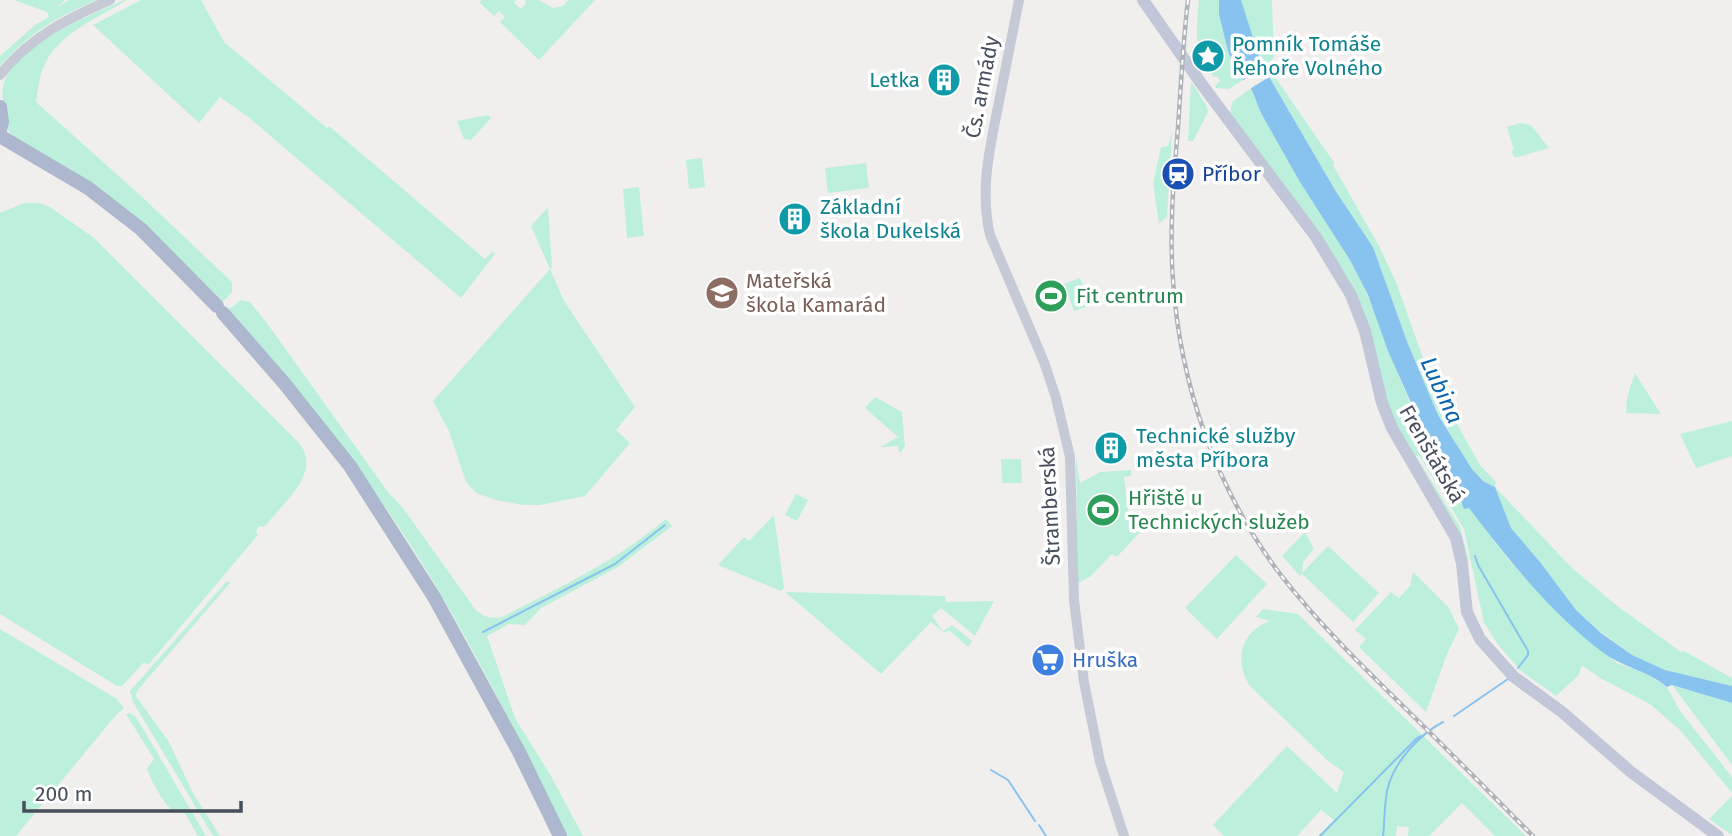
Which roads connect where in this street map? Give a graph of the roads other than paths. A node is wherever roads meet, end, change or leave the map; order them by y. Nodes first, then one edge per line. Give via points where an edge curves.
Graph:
1 (110, 0) edge
2 (1019, 0) edge
3 (1143, 0) edge
4 (0, 75) edge
5 (0, 107) edge
6 (0, 130) edge
7 (0, 136) edge
8 (985, 183) joint
9 (560, 836) edge
10 (1124, 836) edge
11 (1718, 836) edge

1 - 4 street via 48,29
2 - 8 street, Čs. armády
3 - 11 main road, Frenštátská via 1343,280 1365,331 1392,428 1456,538 1467,612 1489,651 1631,772
5 - 6 main road
7 - 9 main road via 89,188 141,229 284,383 350,466 434,597
8 - 10 street, Štramberská via 990,235 1048,374 1070,457 1074,600 1084,682 1100,762

